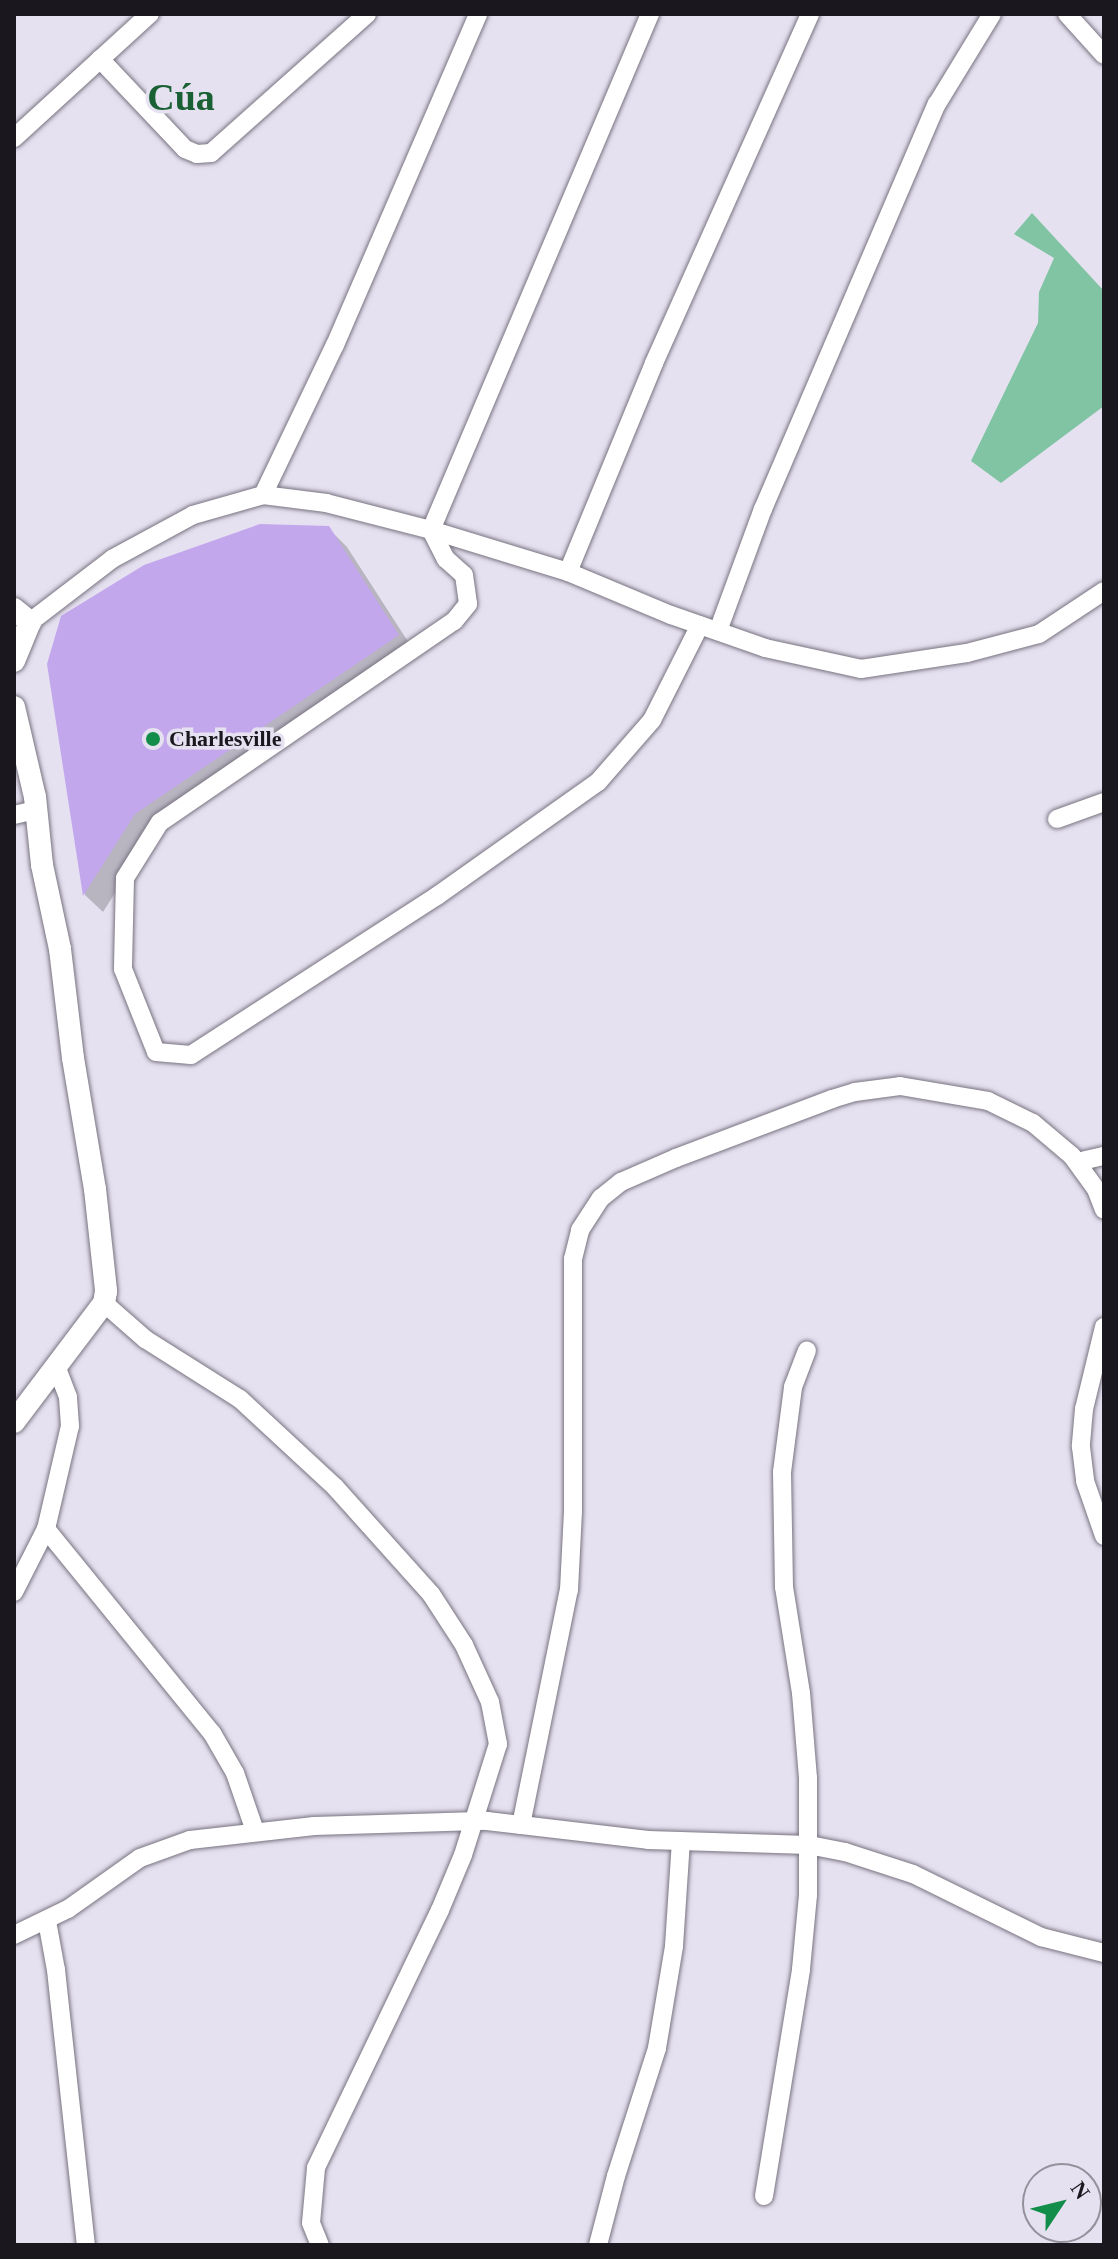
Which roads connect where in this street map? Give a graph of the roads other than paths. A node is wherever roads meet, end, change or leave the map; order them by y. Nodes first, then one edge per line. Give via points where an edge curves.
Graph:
1 (150, 14) edge
2 (367, 14) edge
3 (478, 14) edge
4 (650, 14) edge
5 (810, 14) edge
6 (992, 14) edge
7 (1067, 14) edge
8 (1104, 55) edge
9 (100, 59) junction
10 (14, 138) edge
11 (263, 495) junction
12 (431, 530) junction
13 (568, 572) junction
14 (1104, 591) edge
15 (22, 616) edge
16 (709, 628) junction
17 (14, 661) edge
18 (14, 707) edge
19 (1104, 802) edge
20 (25, 813) edge
21 (1057, 819) dead end
22 (1104, 1156) edge
23 (1077, 1162) junction
24 (1104, 1210) edge
25 (104, 1303) junction
26 (1104, 1327) edge
27 (807, 1351) dead end
28 (56, 1365) junction
29 (14, 1422) edge
30 (46, 1529) junction
31 (1104, 1536) edge
32 (14, 1592) edge
33 (475, 1821) junction
34 (521, 1825) junction
35 (255, 1831) junction
36 (681, 1841) junction
37 (809, 1845) junction
38 (47, 1921) junction
39 (14, 1935) edge
40 (1104, 1953) edge
41 (764, 2196) dead end
42 (86, 2245) edge
43 (320, 2245) edge
44 (598, 2245) edge

1 - 9 street
2 - 9 street via 211,153 185,149
3 - 11 street via 335,345
4 - 12 street
5 - 13 street via 654,363
6 - 16 street via 931,117
7 - 8 street
9 - 10 street
11 - 12 street via 326,503
11 - 15 street via 193,515
12 - 13 street
12 - 16 street via 446,559 464,575 468,604 454,621 160,822 125,878 123,969 156,1052 191,1055 437,896 598,782 652,720
13 - 16 street
14 - 16 street via 1039,634 967,653 861,669 765,648
15 - 17 street
18 - 20 street
19 - 21 street
20 - 25 street via 95,1189
22 - 23 street
23 - 24 street
23 - 34 street via 1033,1123 988,1101 921,1088 878,1087 676,1158 621,1182 593,1208 580,1230 573,1259 569,1590
25 - 28 street
25 - 33 street via 145,1339 240,1399 335,1487 431,1594 464,1645 490,1702 498,1744
26 - 31 street via 1084,1409 1081,1447
27 - 37 street via 793,1387 782,1472 784,1587 801,1693
28 - 29 street
28 - 30 street via 68,1397 70,1426
30 - 32 street
30 - 35 street via 212,1733 235,1773
33 - 34 street
33 - 35 street
33 - 43 street via 440,1910 321,2152 311,2204 311,2223
34 - 36 street
35 - 38 street via 164,1848 118,1870
36 - 37 street
36 - 44 street via 674,1946 657,2048
37 - 40 street via 913,1874 1041,1937
37 - 41 street via 801,1969
38 - 39 street
38 - 42 street

